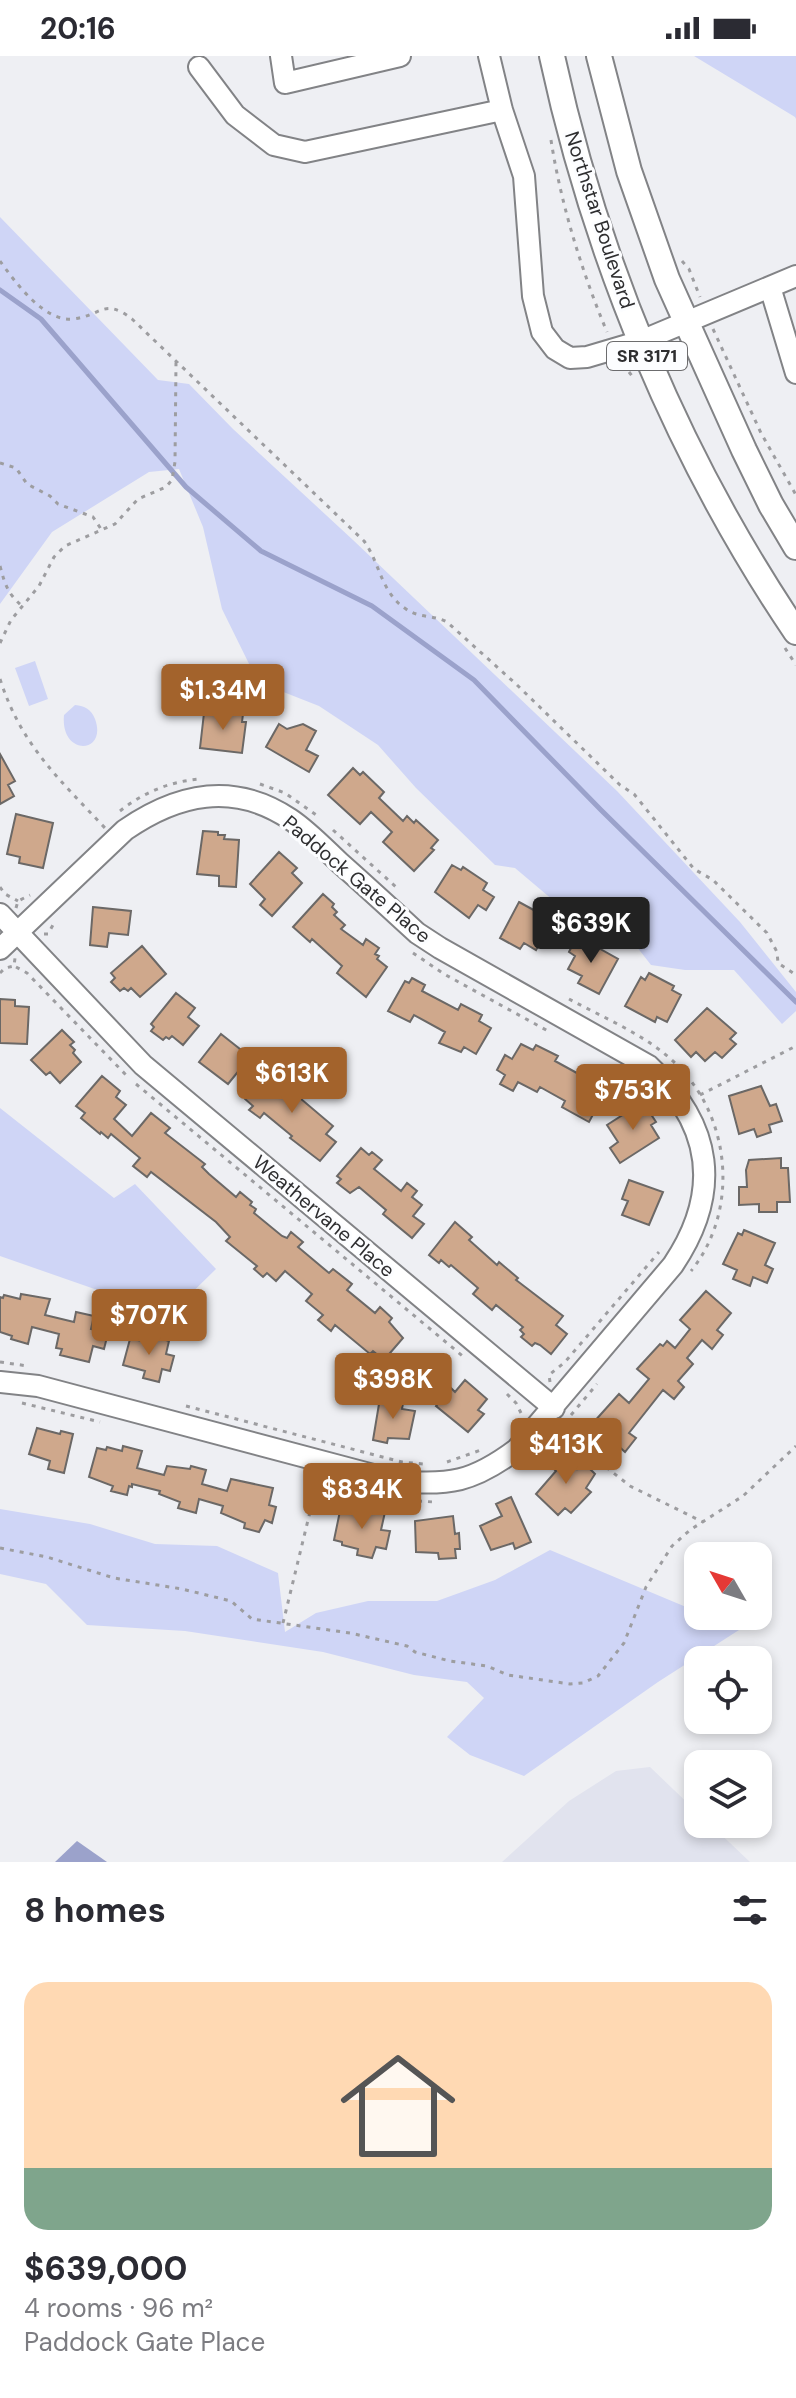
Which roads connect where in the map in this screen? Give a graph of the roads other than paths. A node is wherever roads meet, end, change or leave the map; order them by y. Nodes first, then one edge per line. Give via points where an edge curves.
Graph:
1 (281, 56) edge
2 (400, 56) edge
3 (489, 56) edge
4 (552, 56) edge
5 (599, 56) edge
6 (199, 67) dead end
7 (502, 110) junction
8 (796, 259) edge
9 (783, 281) edge
10 (696, 318) junction
11 (641, 341) junction
12 (796, 373) edge
13 (796, 547) edge
14 (796, 632) edge
15 (12, 929) edge
16 (0, 949) edge
17 (0, 1382) edge
18 (547, 1402) junction

1 - 2 street via 285,83
3 - 7 street
4 - 11 main road, Northstar Boulevard / SR 3171 via 598,226
5 - 10 main road, SR 3171 via 656,250
6 - 7 street via 235,115 274,145 305,152
7 - 11 street via 524,176 533,296 542,332 570,358
8 - 9 street
9 - 10 street
9 - 12 street
10 - 11 street
10 - 13 main road, SR 3171 via 758,478
11 - 14 main road, Northstar Boulevard / SR 3171 via 707,485
15 - 16 street, Paddock Gate Place
15 - 18 street, Weathervane Place via 143,1065
15 - 18 street, Paddock Gate Place via 109,832 195,797 245,799 289,818 428,940 630,1053 668,1084 697,1129 704,1176 699,1218 673,1265
17 - 18 street, Paddock Gate Place via 38,1386 396,1481 426,1484 450,1483 493,1467 517,1449

